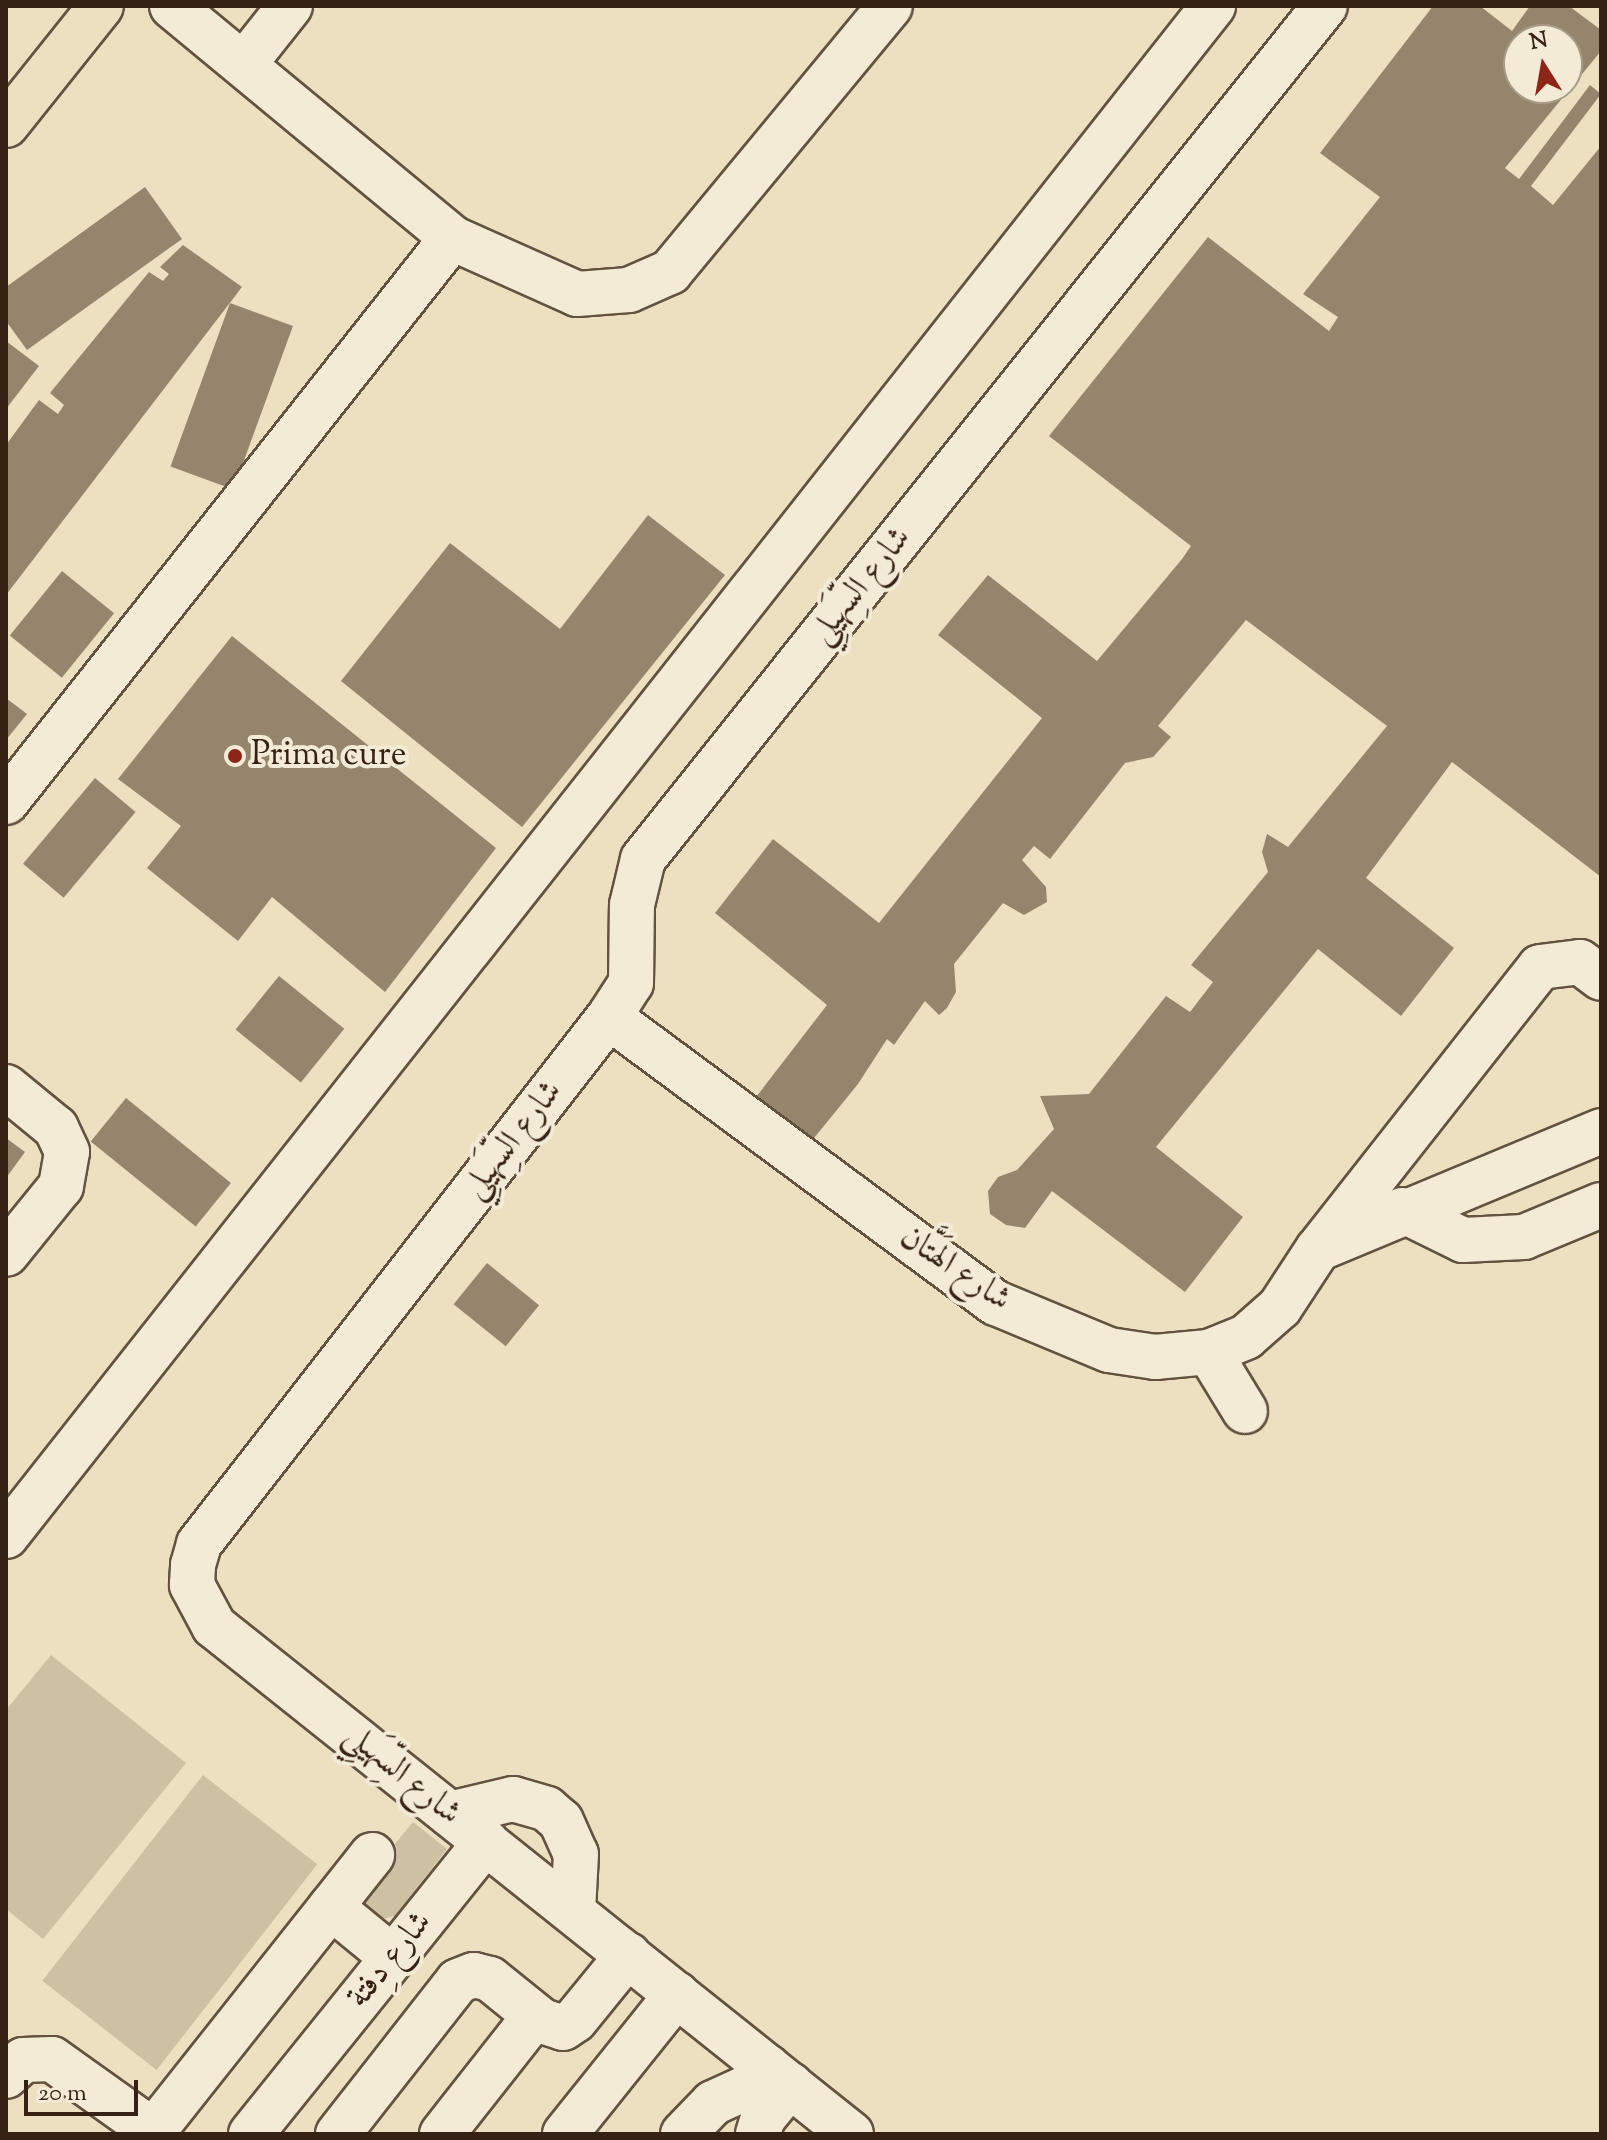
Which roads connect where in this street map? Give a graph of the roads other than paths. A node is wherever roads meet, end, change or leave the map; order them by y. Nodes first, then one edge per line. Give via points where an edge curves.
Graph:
1 (101, 6) edge
2 (172, 6) edge
3 (290, 6) edge
4 (890, 6) edge
5 (1213, 6) edge
6 (1325, 6) edge
7 (244, 64) junction
8 (6, 125) edge
9 (452, 238) junction
10 (6, 802) edge
11 (1594, 959) edge
12 (609, 1017) junction
13 (6, 1087) edge
14 (1601, 1131) edge
15 (1601, 1205) edge
16 (1402, 1210) junction
17 (1318, 1249) junction
18 (6, 1254) edge
19 (1209, 1352) junction
20 (1245, 1411) dead end
21 (6, 1536) edge
22 (450, 1814) junction
23 (486, 1842) junction
24 (372, 1855) dead end
25 (331, 1907) junction
26 (573, 1911) junction
27 (628, 1955) junction
28 (392, 1957) junction
29 (677, 1994) junction
30 (535, 2016) junction
31 (6, 2076) edge
32 (779, 2076) junction
33 (294, 2079) junction
34 (152, 2133) edge
35 (251, 2134) edge
36 (290, 2134) edge
37 (338, 2134) edge
38 (442, 2134) edge
39 (565, 2134) edge
40 (683, 2134) edge
41 (758, 2134) edge
42 (851, 2134) edge

1 - 8 main road
2 - 7 street
3 - 7 street
4 - 9 street via 670,272 629,290 577,294
5 - 21 street
6 - 12 street, شارع السِّهَيلِي via 643,859 632,905 631,983
7 - 9 street
9 - 10 street
11 - 17 street, شارع الهَتَّان via 1540,967
12 - 19 street, شارع الهَتَّان via 996,1303 1109,1350 1155,1357
12 - 22 street, شارع السِّهَيلِي via 199,1544 193,1565 192,1585 214,1626
13 - 18 street via 56,1128 67,1152 61,1186
14 - 16 street
15 - 16 street via 1524,1237 1463,1240
16 - 17 street
17 - 19 street, شارع الهَتَّان via 1280,1307 1246,1337
19 - 20 street
22 - 23 street, شارع السِّهَيلِي
22 - 26 street via 513,1799 547,1809 561,1821 576,1854
23 - 26 street, شارع السِّهَيلِي
23 - 28 street, شارع دِفتة
24 - 25 street
25 - 28 street
25 - 34 street
26 - 27 street, شارع السِّهَيلِي
27 - 29 street, شارع السِّهَيلِي
27 - 30 street via 570,2025 555,2028
28 - 33 street, شارع دِفتة
29 - 32 street, شارع السِّهَيلِي
29 - 39 street
30 - 37 street via 490,1979 474,1975 458,1981
30 - 38 street
31 - 34 street via 23,2060 52,2059
32 - 40 street via 713,2103
32 - 41 street
32 - 42 street, شارع السِّهَيلِي
33 - 35 street, شارع دِفتة
33 - 36 street

